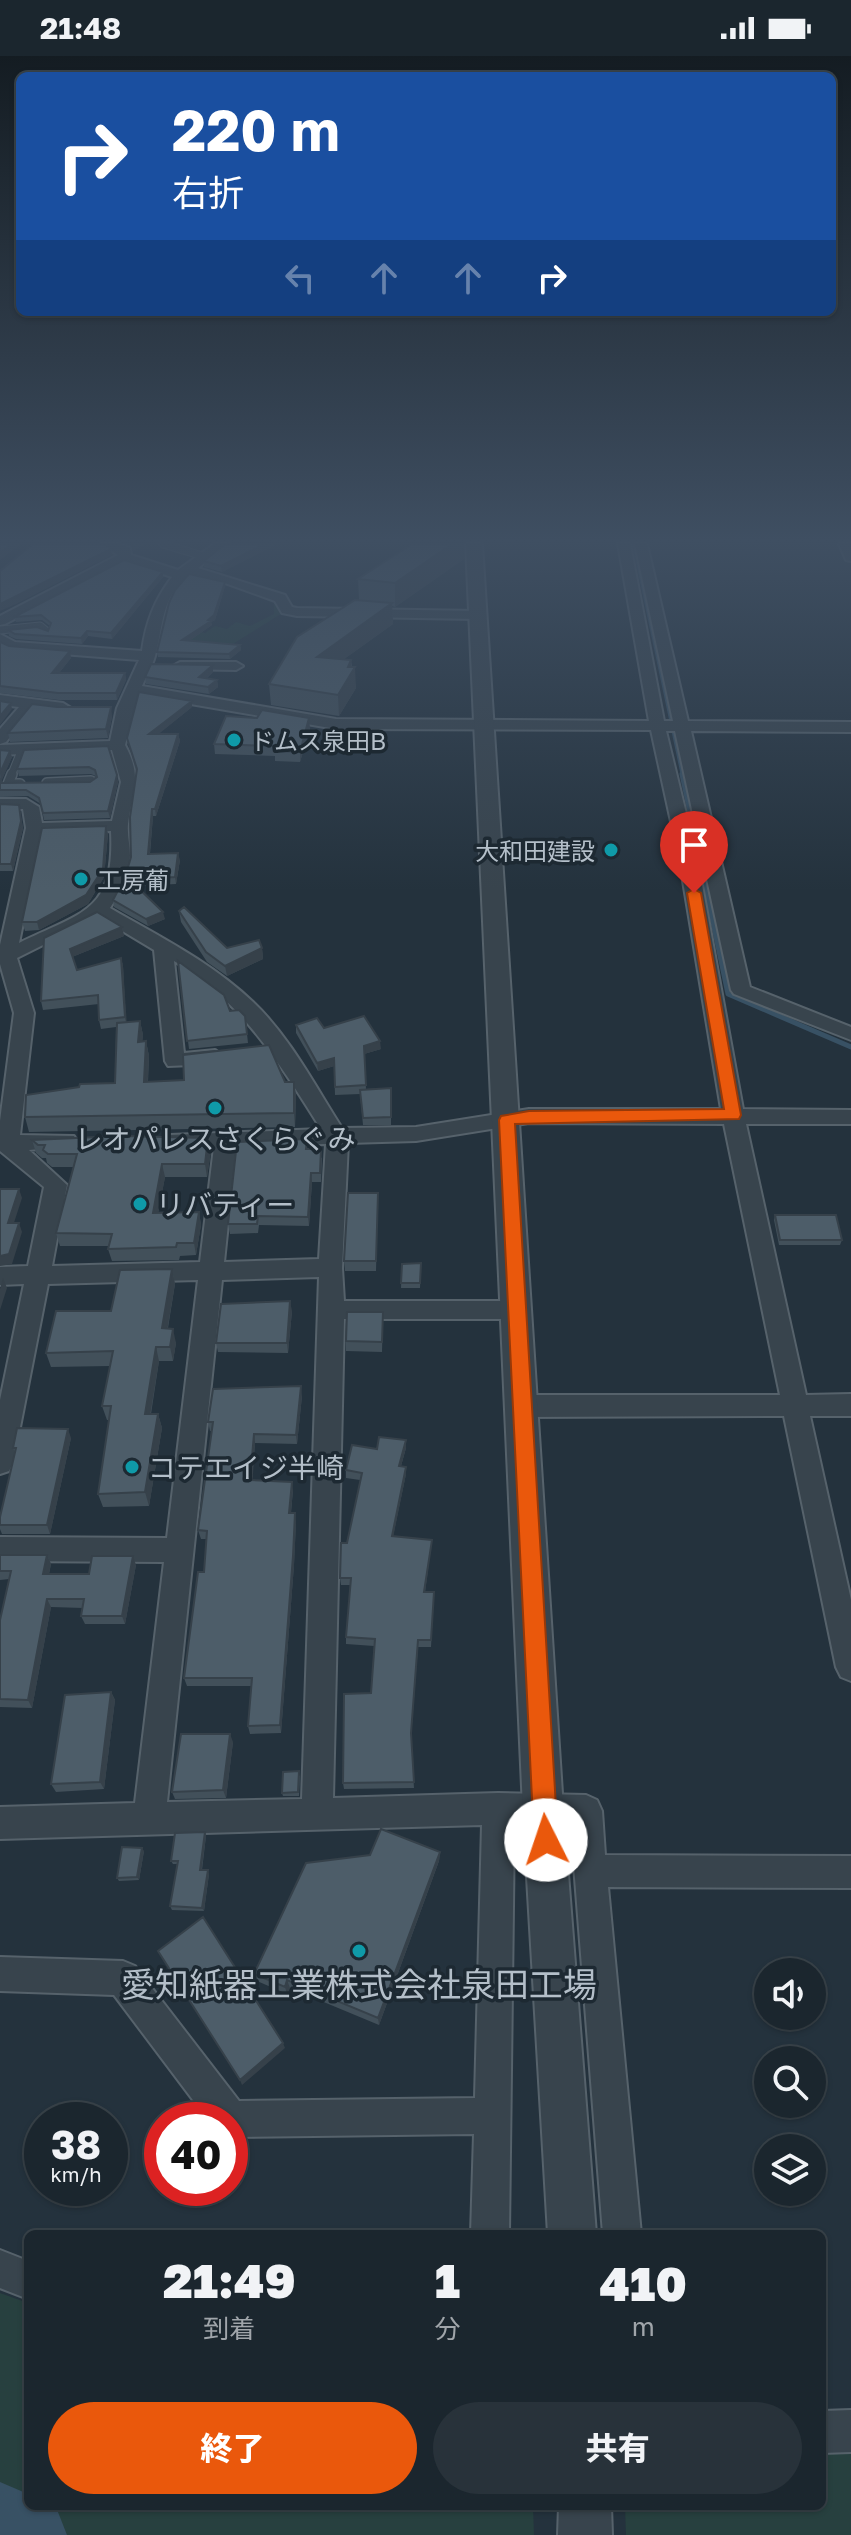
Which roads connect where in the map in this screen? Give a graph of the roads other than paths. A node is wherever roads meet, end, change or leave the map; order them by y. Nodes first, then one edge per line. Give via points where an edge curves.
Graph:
1 (144, 660) edge
2 (147, 660) junction
3 (480, 660) edge
4 (645, 660) edge
5 (668, 660) edge
6 (236, 666) dead end
7 (133, 689) junction
8 (0, 700) edge
9 (29, 704) junction
10 (82, 708) edge
11 (485, 724) junction
12 (657, 725) junction
13 (683, 725) junction
14 (851, 727) edge
15 (2, 741) edge
16 (117, 745) junction
17 (22, 749) junction
18 (91, 781) edge
19 (0, 804) edge
20 (119, 826) junction
21 (34, 828) junction
22 (100, 910) junction
23 (163, 944) junction
24 (3, 956) edge
25 (711, 981) junction
26 (740, 982) junction
27 (851, 1034) edge
28 (281, 1049) junction
29 (733, 1115) junction
30 (851, 1117) edge
31 (507, 1120) junction
32 (337, 1137) junction
33 (94, 1140) edge
34 (152, 1140) edge
35 (226, 1141) junction
36 (4, 1143) edge
37 (330, 1268) junction
38 (211, 1271) junction
39 (38, 1275) junction
40 (0, 1276) edge
41 (332, 1310) junction
42 (515, 1310) junction
43 (794, 1405) junction
44 (851, 1405) edge
45 (521, 1406) junction
46 (0, 1463) edge
47 (0, 1549) edge
48 (181, 1550) junction
49 (851, 1667) edge
50 (498, 1809) junction
51 (543, 1809) junction
52 (317, 1813) junction
53 (149, 1818) junction
54 (0, 1823) edge
55 (590, 1871) junction
56 (851, 1872) edge
57 (0, 1974) edge
58 (492, 2116) junction
59 (490, 2230) edge
60 (572, 2230) edge
61 (622, 2230) edge
62 (0, 2269) edge
63 (24, 2278) edge
64 (851, 2431) edge
65 (826, 2432) edge
66 (585, 2510) edge
67 (585, 2535) edge

1 - 2 street
2 - 6 street
2 - 7 street
3 - 11 street
4 - 12 street
5 - 13 street
7 - 11 street via 336,724
7 - 16 street via 117,708
8 - 9 street
9 - 10 street
9 - 15 street
11 - 12 street
11 - 31 street
12 - 13 street
12 - 25 street
13 - 14 street
13 - 26 street
15 - 17 street
16 - 17 street
16 - 20 street via 129,782
17 - 18 lane via 8,784
19 - 21 street via 31,807
20 - 21 street
20 - 22 street via 117,884
21 - 24 street
22 - 23 street
22 - 24 street
23 - 28 street via 248,1008
23 - 28 street via 175,1061
24 - 36 street via 24,1013
25 - 26 street
25 - 29 street
26 - 27 street via 741,990
28 - 32 street
29 - 30 street
29 - 31 street
29 - 43 street
31 - 32 street via 416,1134
31 - 42 street
32 - 35 street
32 - 37 street
33 - 36 street
34 - 35 street
35 - 38 street
36 - 39 street via 56,1185
37 - 38 street
37 - 41 street
38 - 39 street
38 - 48 street
39 - 40 street
39 - 46 street
41 - 42 street
41 - 52 street
42 - 45 street
43 - 44 street
43 - 45 street
43 - 49 street
45 - 51 street
47 - 48 street
48 - 53 street
50 - 51 street
50 - 52 street
50 - 58 street
51 - 55 street via 586,1811
51 - 60 street
52 - 53 street
53 - 54 street
55 - 56 street
55 - 61 street
57 - 58 street via 123,1978 230,2119
58 - 59 street
62 - 63 street
64 - 65 street
66 - 67 street

